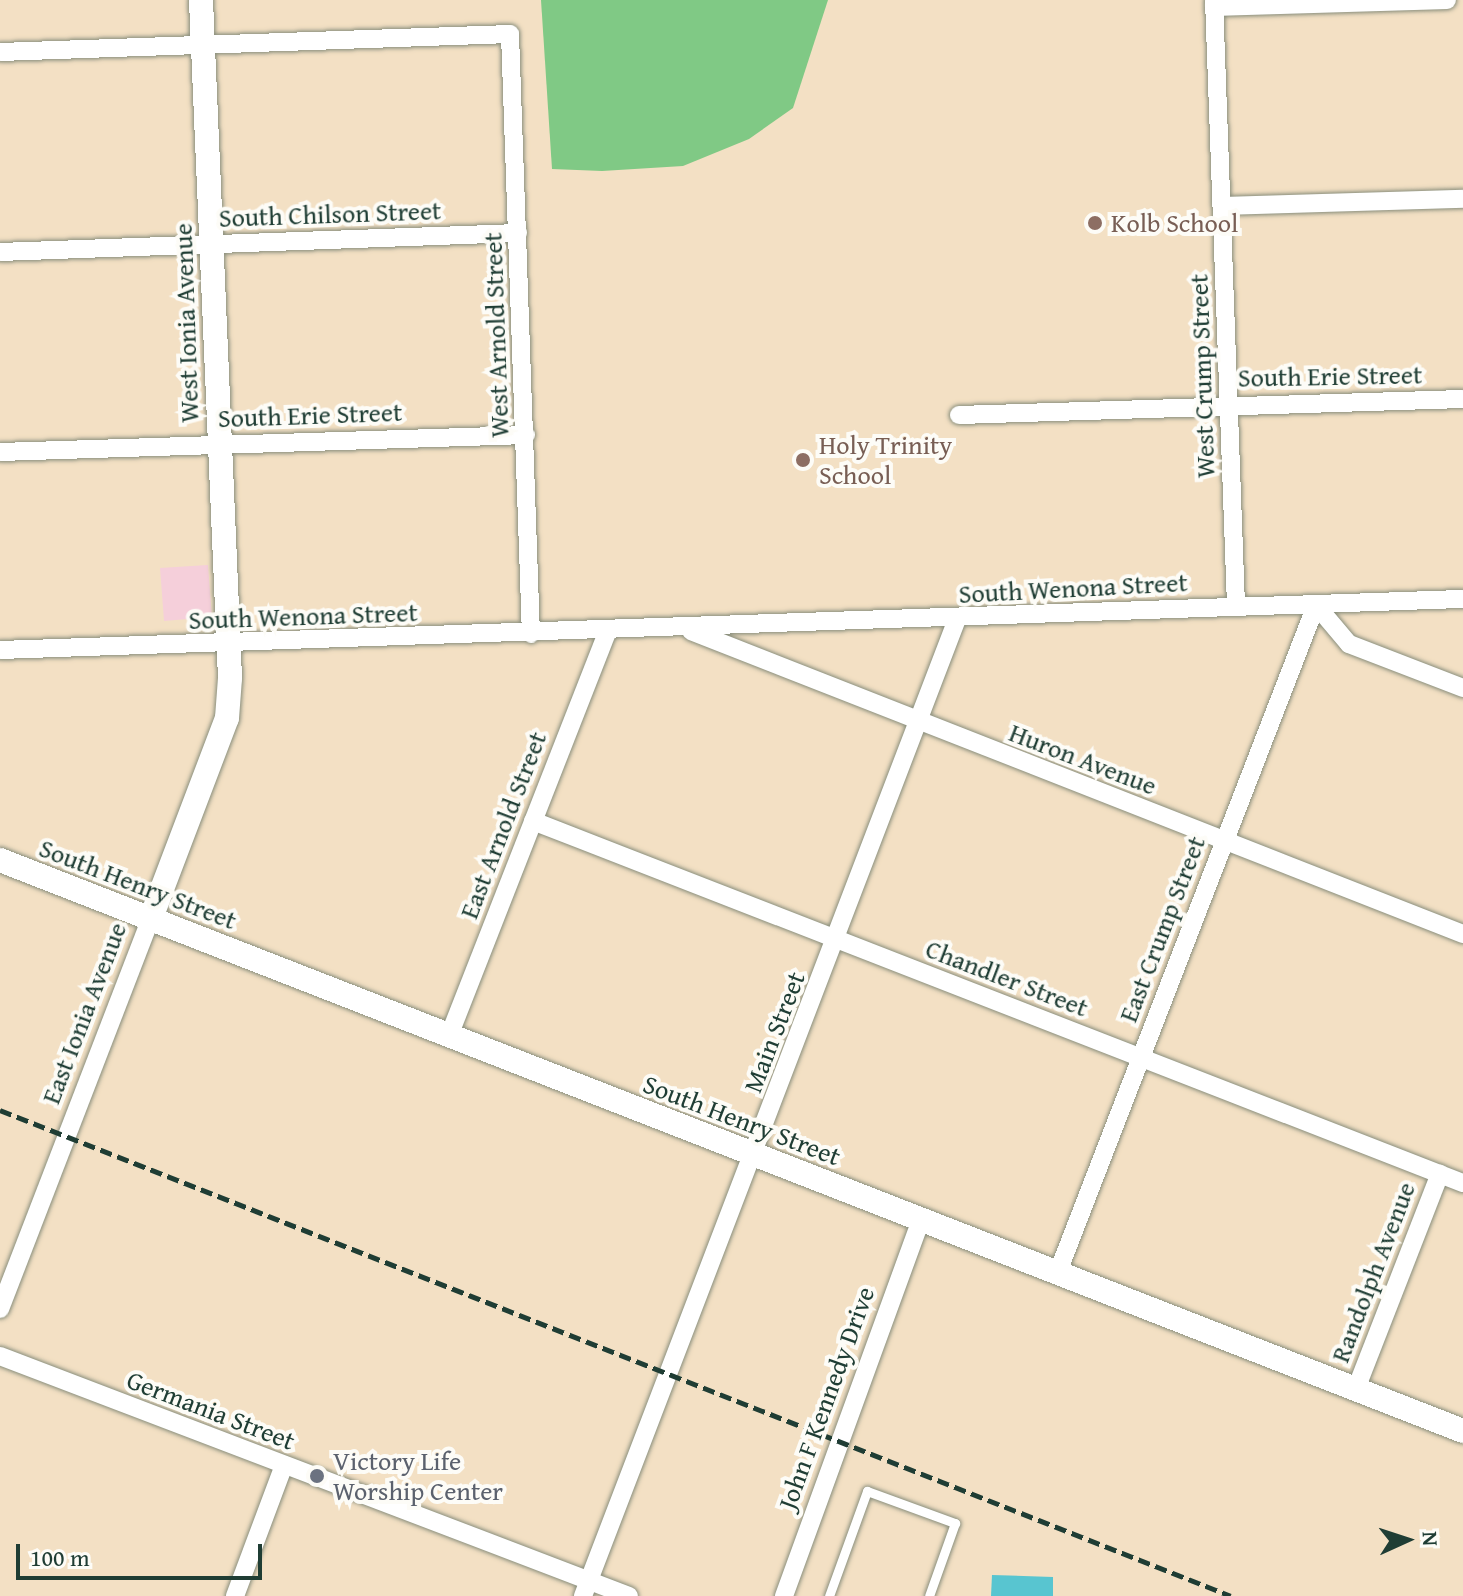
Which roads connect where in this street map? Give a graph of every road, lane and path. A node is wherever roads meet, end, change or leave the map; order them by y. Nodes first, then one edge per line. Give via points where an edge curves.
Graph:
1 (201, 0) edge
2 (1447, 0) edge
3 (1214, 4) edge
4 (203, 45) junction
5 (0, 52) edge
6 (1463, 199) edge
7 (1223, 206) junction
8 (518, 233) junction
9 (212, 245) junction
10 (0, 252) edge
11 (1463, 399) edge
12 (1228, 405) junction
13 (959, 415) dead end
14 (526, 435) junction
15 (218, 443) junction
16 (0, 452) edge
17 (1463, 599) edge
18 (1316, 605) junction
19 (1236, 607) junction
20 (957, 619) junction
21 (686, 628) junction
22 (607, 632) junction
23 (531, 634) junction
24 (226, 644) junction
25 (0, 650) edge
26 (1463, 688) edge
27 (919, 725) junction
28 (533, 821) junction
29 (1225, 841) junction
30 (0, 860) edge
31 (151, 918) junction
32 (1463, 934) edge
33 (838, 940) junction
34 (449, 1036) junction
35 (1140, 1057) junction
36 (755, 1155) junction
37 (1440, 1174) junction
38 (1463, 1183) edge
39 (921, 1220) junction
40 (1058, 1272) junction
41 (0, 1309) edge
42 (0, 1356) edge
43 (1356, 1389) junction
44 (1463, 1431) edge
45 (284, 1465) junction
46 (586, 1589) edge
47 (235, 1596) edge
48 (629, 1596) edge
49 (784, 1596) edge
50 (829, 1596) edge
51 (929, 1596) edge

1 - 4 street, West Ionia Avenue
2 - 3 street
3 - 7 street, West Crump Street
4 - 5 street
4 - 8 street, West Arnold Street via 510,34
4 - 9 street, West Ionia Avenue
6 - 7 street
7 - 12 street, West Crump Street
8 - 9 street, South Chilson Street
8 - 14 street, West Arnold Street
9 - 10 street, South Chilson Street
9 - 15 street, West Ionia Avenue
11 - 12 street, South Erie Street
12 - 13 street, South Erie Street
12 - 19 street, West Crump Street
14 - 15 street, South Erie Street
14 - 23 street, West Arnold Street
15 - 16 street, South Erie Street
15 - 24 street, West Ionia Avenue
17 - 18 street, South Wenona Street
18 - 19 street, South Wenona Street
18 - 26 street via 1349,644
18 - 29 street, East Crump Street
19 - 20 street, South Wenona Street
20 - 21 street, South Wenona Street
20 - 27 street, Main Street
21 - 22 street, South Wenona Street
21 - 27 street, Huron Avenue
22 - 23 street, South Wenona Street
22 - 28 street, East Arnold Street
23 - 24 street, South Wenona Street
24 - 25 street, South Wenona Street
24 - 31 street, East Ionia Avenue via 227,718
27 - 29 street, Huron Avenue
27 - 33 street, Main Street
28 - 33 street, Chandler Street
28 - 34 street, East Arnold Street
29 - 32 street, Huron Avenue
29 - 35 street, East Crump Street
30 - 31 street, South Henry Street
31 - 34 street, South Henry Street
31 - 41 street, East Ionia Avenue
33 - 35 street, Chandler Street
33 - 36 street, Main Street
34 - 36 street, South Henry Street
35 - 37 street, Chandler Street
35 - 40 street, East Crump Street
36 - 39 street, South Henry Street
36 - 46 street, Main Street
37 - 38 street, Chandler Street
37 - 43 street, Randolph Avenue
39 - 40 street, South Henry Street
39 - 49 street, John F Kennedy Drive
40 - 43 street, South Henry Street
42 - 45 street, Germania Street
43 - 44 street, South Henry Street
45 - 46 street, Germania Street
45 - 47 street
46 - 48 street, Germania Street
50 - 51 lane via 867,1491 955,1523

